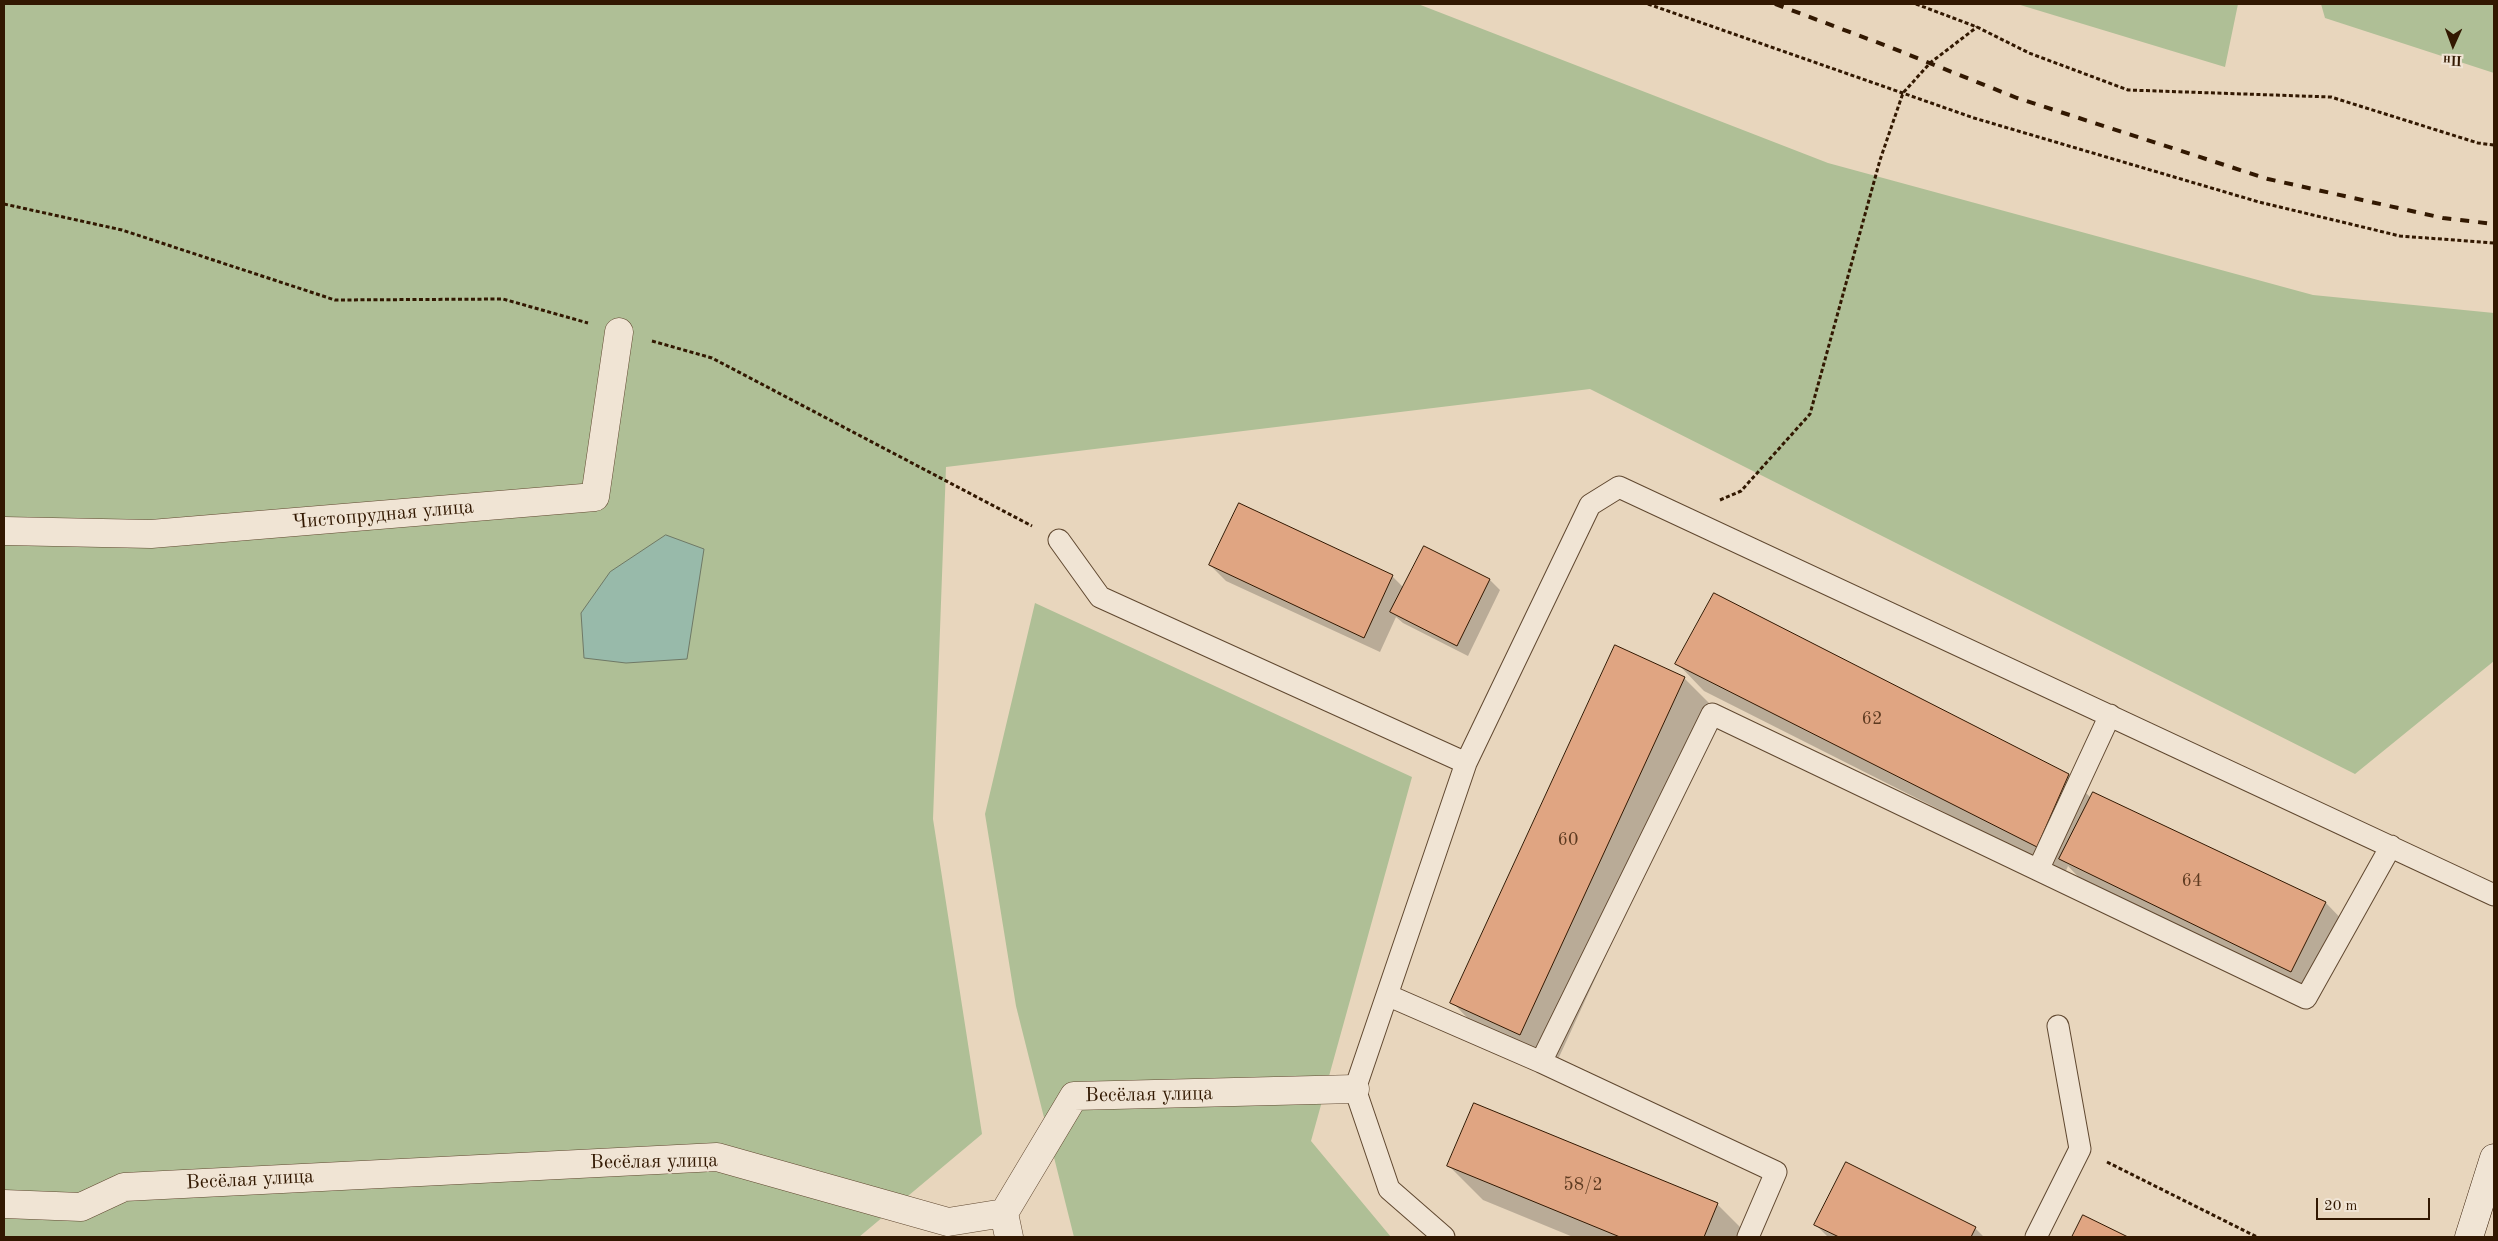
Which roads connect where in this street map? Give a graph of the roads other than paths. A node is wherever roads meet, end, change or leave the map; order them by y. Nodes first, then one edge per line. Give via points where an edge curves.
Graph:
1 (620, 332) road end
2 (4, 532) edge
3 (1059, 540) road end
4 (2110, 716) junction
5 (1466, 763) junction
6 (2391, 846) junction
7 (2038, 870) junction
8 (2494, 895) edge
9 (1387, 995) junction
10 (2058, 1026) dead end
11 (1541, 1062) junction
12 (1355, 1089) junction
13 (2494, 1158) edge
14 (4, 1204) edge
15 (1007, 1225) edge
16 (1444, 1237) edge
17 (1748, 1237) edge
18 (2036, 1237) edge
19 (2469, 1237) edge

1 - 2 street, Чистопрудная улица via 595,497 151,534
3 - 5 lane via 1100,597
4 - 5 lane via 1619,487 1590,505
4 - 6 lane
4 - 7 lane
5 - 9 lane
6 - 7 lane via 2306,998
6 - 8 lane
7 - 11 lane via 1712,714
9 - 11 lane
9 - 12 lane
10 - 18 lane via 2080,1149
11 - 17 lane via 1776,1172
12 - 15 street, Весёлая улица via 1074,1096
12 - 16 lane via 1389,1189
13 - 19 street
14 - 15 street, Весёлая улица via 81,1207 124,1187 717,1157 948,1222

